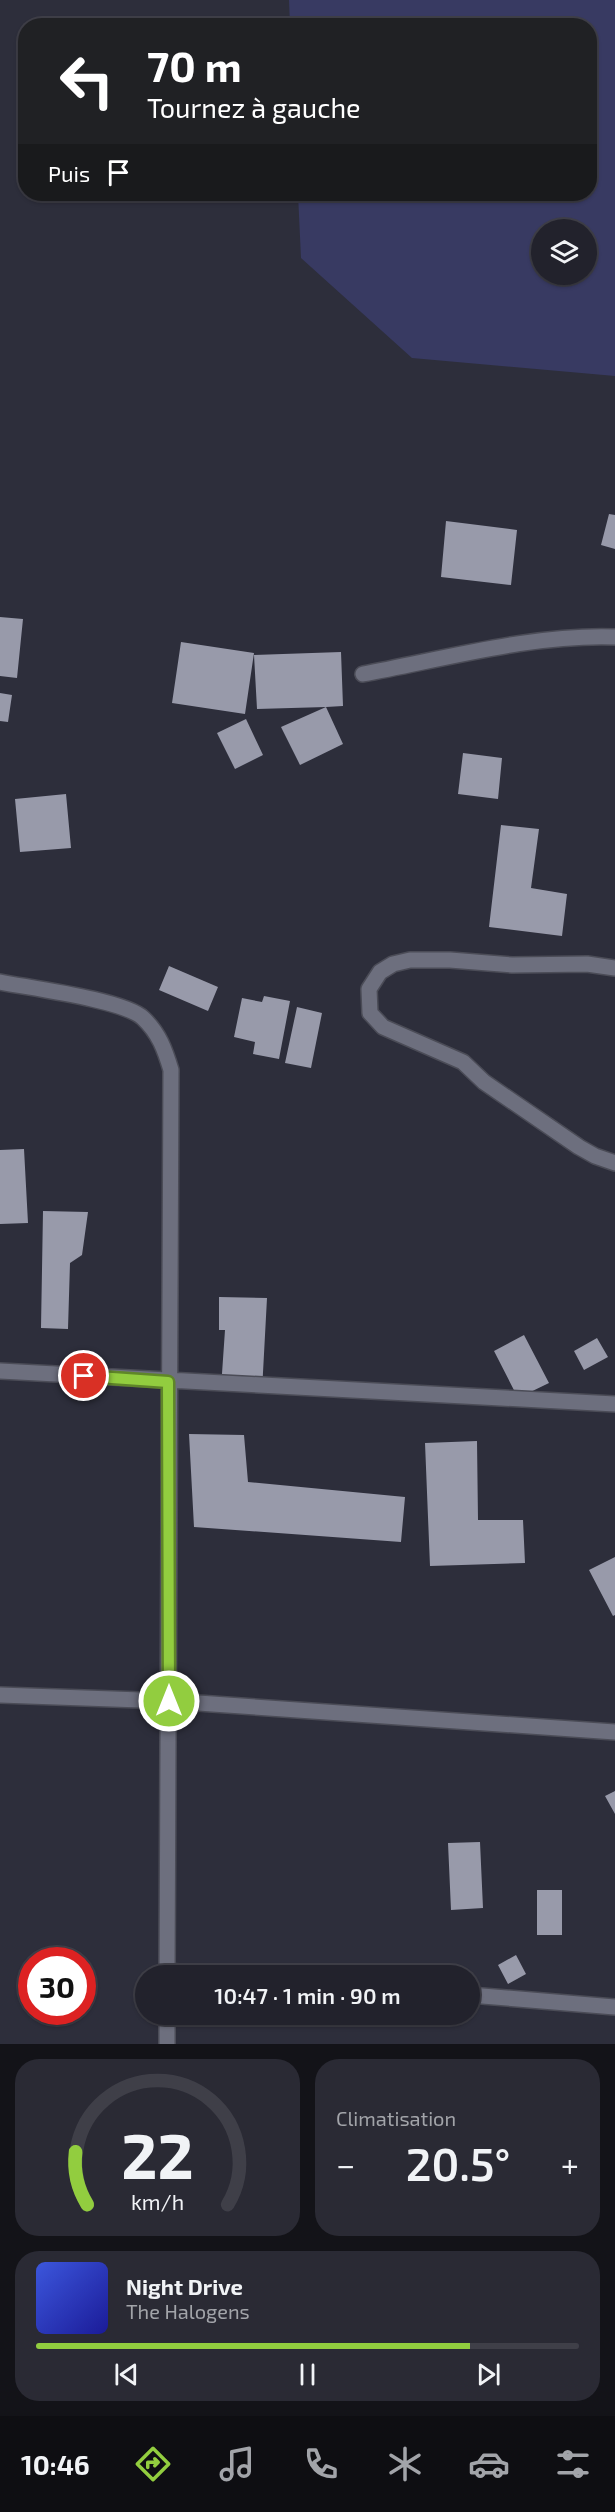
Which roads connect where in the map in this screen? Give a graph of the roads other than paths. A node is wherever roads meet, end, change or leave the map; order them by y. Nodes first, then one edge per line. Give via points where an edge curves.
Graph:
1 (615, 637) edge
2 (363, 674) dead end
3 (615, 968) edge
4 (0, 982) edge
5 (615, 1163) edge
6 (0, 1371) edge
7 (168, 1382) junction
8 (615, 1404) edge
9 (0, 1695) edge
10 (169, 1701) junction
11 (615, 1732) edge
12 (167, 1965) edge
13 (480, 1996) edge
14 (615, 2007) edge
15 (167, 2025) edge
16 (167, 2044) edge

1 - 2 street via 541,640
3 - 5 street via 411,960 380,972 369,989 370,1013 382,1027 463,1062 484,1082 579,1147
4 - 7 street via 117,1004 142,1016 161,1038 171,1070
6 - 7 street
7 - 8 street
7 - 10 street
9 - 10 street
10 - 11 street
10 - 12 street
13 - 14 street
15 - 16 street

